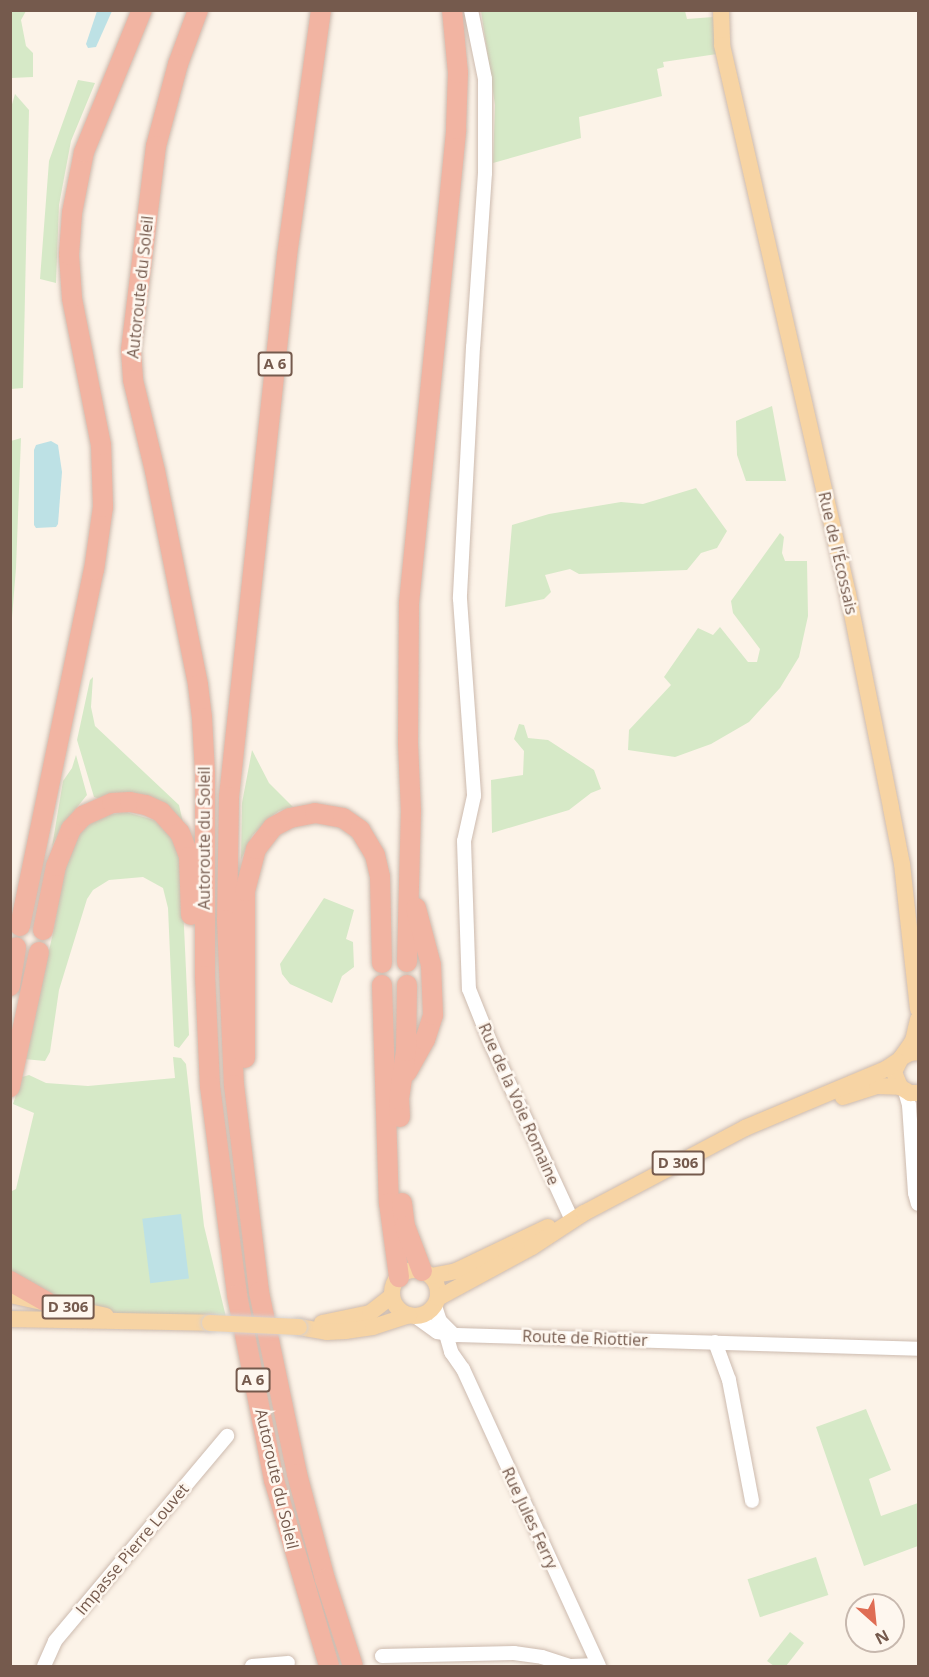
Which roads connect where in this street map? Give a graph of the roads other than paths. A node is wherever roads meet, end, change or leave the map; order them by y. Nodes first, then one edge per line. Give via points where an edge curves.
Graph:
1 (142, 10) edge
2 (198, 10) edge
3 (321, 10) edge
4 (452, 10) edge
5 (471, 10) edge
6 (722, 10) edge
7 (730, 10) edge
8 (736, 100) junction
9 (410, 886) junction
10 (20, 926) dead end
11 (43, 930) dead end
12 (16, 947) dead end
13 (39, 952) dead end
14 (407, 962) dead end
15 (382, 963) dead end
16 (382, 985) dead end
17 (407, 985) dead end
18 (10, 986) edge
19 (918, 1009) edge
20 (918, 1020) edge
21 (918, 1053) edge
22 (899, 1060) junction
23 (400, 1085) junction
24 (10, 1087) edge
25 (908, 1090) edge
26 (918, 1109) edge
27 (773, 1117) junction
28 (914, 1165) junction
29 (918, 1204) edge
30 (577, 1215) junction
31 (426, 1273) junction
32 (399, 1277) junction
33 (10, 1281) edge
34 (259, 1292) junction
35 (10, 1295) edge
36 (392, 1296) junction
37 (47, 1302) junction
38 (436, 1302) junction
39 (412, 1316) junction
40 (10, 1319) edge
41 (124, 1321) junction
42 (300, 1327) junction
43 (452, 1335) junction
44 (715, 1342) junction
45 (918, 1349) edge
46 (260, 1412) junction
47 (227, 1436) dead end
48 (752, 1501) dead end
49 (382, 1656) dead end
50 (288, 1663) dead end
51 (44, 1666) edge
52 (252, 1666) edge
53 (267, 1666) edge
54 (329, 1666) edge
55 (353, 1666) edge
56 (570, 1666) edge
57 (599, 1666) edge

1 - 10 highway via 84,152 72,213 72,298 100,434 103,507 94,570
2 - 46 highway, Autoroute du Soleil / A 6 via 178,64 156,146 131,350 133,380 155,471 202,718 204,976 210,1086 237,1294
3 - 34 highway, Autoroute du Soleil / A 6 via 286,266 227,830 227,940 234,1085
4 - 9 highway via 458,74 456,129 409,603
5 - 30 street, Rue de la Voie Romaine via 484,79 484,173 460,599 474,796 464,841 469,989 490,1044
6 - 8 main road, Rue de l'Écossais via 722,45
7 - 8 main road, Rue de l'Écossais via 729,47
8 - 19 main road, Rue de l'Écossais via 879,744 902,864
9 - 14 highway
9 - 23 highway via 431,965 433,1015 425,1040
11 - 46 highway via 63,845 83,816 105,805 130,802 146,805 170,819 180,832 189,857 202,1109 210,1176
12 - 18 highway
13 - 24 highway
15 - 34 highway via 380,877 375,855 360,830 343,818 315,813 297,815 273,827 256,849 248,874 243,936 245,1058
16 - 32 highway via 389,1203
17 - 23 highway via 406,1051
20 - 22 main road via 912,1041
21 - 22 main road
22 - 25 main road via 894,1072
22 - 27 main road, D 306
23 - 31 highway via 403,1214
25 - 27 main road, D 306 via 877,1086
25 - 28 street
26 - 28 street
27 - 30 main road, D 306
28 - 29 street
30 - 31 main road, D 306 via 456,1271
30 - 38 main road, D 306 via 532,1247
31 - 32 main road via 409,1270
31 - 38 main road via 438,1286
32 - 36 main road
33 - 37 highway
34 - 55 highway, Autoroute du Soleil / A 6 via 297,1474
35 - 37 main road, D 306
36 - 39 main road via 398,1308
36 - 42 main road, D 306 via 370,1313
37 - 41 main road, D 306
38 - 39 main road via 426,1314
38 - 43 street via 440,1321
39 - 42 main road, D 306 via 345,1331
39 - 43 street, Route de Riottier via 426,1326
40 - 41 main road, D 306
41 - 42 main road, D 306, bridge
43 - 44 street, Route de Riottier
43 - 57 street, Rue Jules Ferry via 451,1353 463,1369
44 - 45 street, Route de Riottier
44 - 48 street via 729,1380
46 - 54 highway, Autoroute du Soleil / A 6 via 286,1524
47 - 51 street, Impasse Pierre Louvet via 55,1641
49 - 56 street via 514,1653
50 - 53 street
52 - 53 street
56 - 57 street

